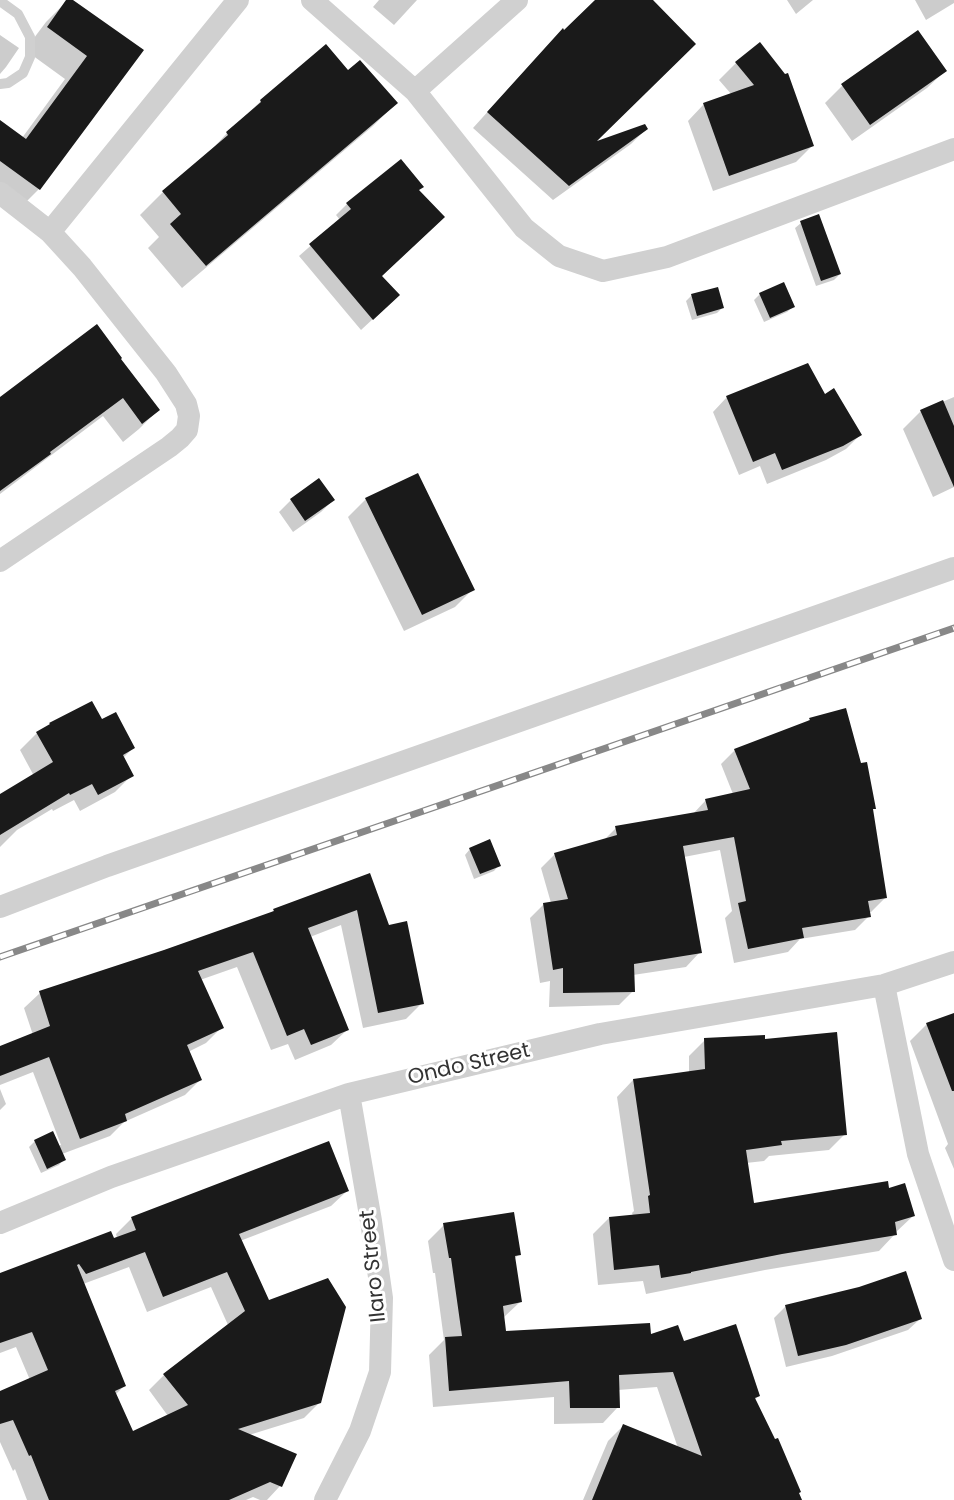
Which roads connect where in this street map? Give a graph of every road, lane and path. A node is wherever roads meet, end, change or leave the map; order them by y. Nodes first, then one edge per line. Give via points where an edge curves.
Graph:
1 (238, 0) edge
2 (312, 0) edge
3 (517, 0) edge
4 (0, 1) edge
5 (0, 84) edge
6 (415, 92) junction
7 (954, 149) edge
8 (0, 194) edge
9 (50, 232) junction
10 (0, 561) edge
11 (954, 568) edge
12 (0, 907) edge
13 (954, 962) edge
14 (884, 985) junction
15 (349, 1094) junction
16 (0, 1223) edge
17 (954, 1260) edge
18 (325, 1500) edge

1 - 9 street
2 - 6 street
3 - 6 street
4 - 5 lane via 18,14 30,37 30,57 23,73
6 - 7 street via 524,228 559,256 603,271 667,257
8 - 9 street
9 - 10 street via 166,373 186,404 189,416 187,429 169,447
11 - 12 street
13 - 14 street, Ondo Street
14 - 15 street, Ondo Street via 600,1034
14 - 17 street via 918,1154
15 - 16 street, Ondo Street via 111,1177
15 - 18 street, Ilaro Street via 382,1298 380,1372 360,1431

